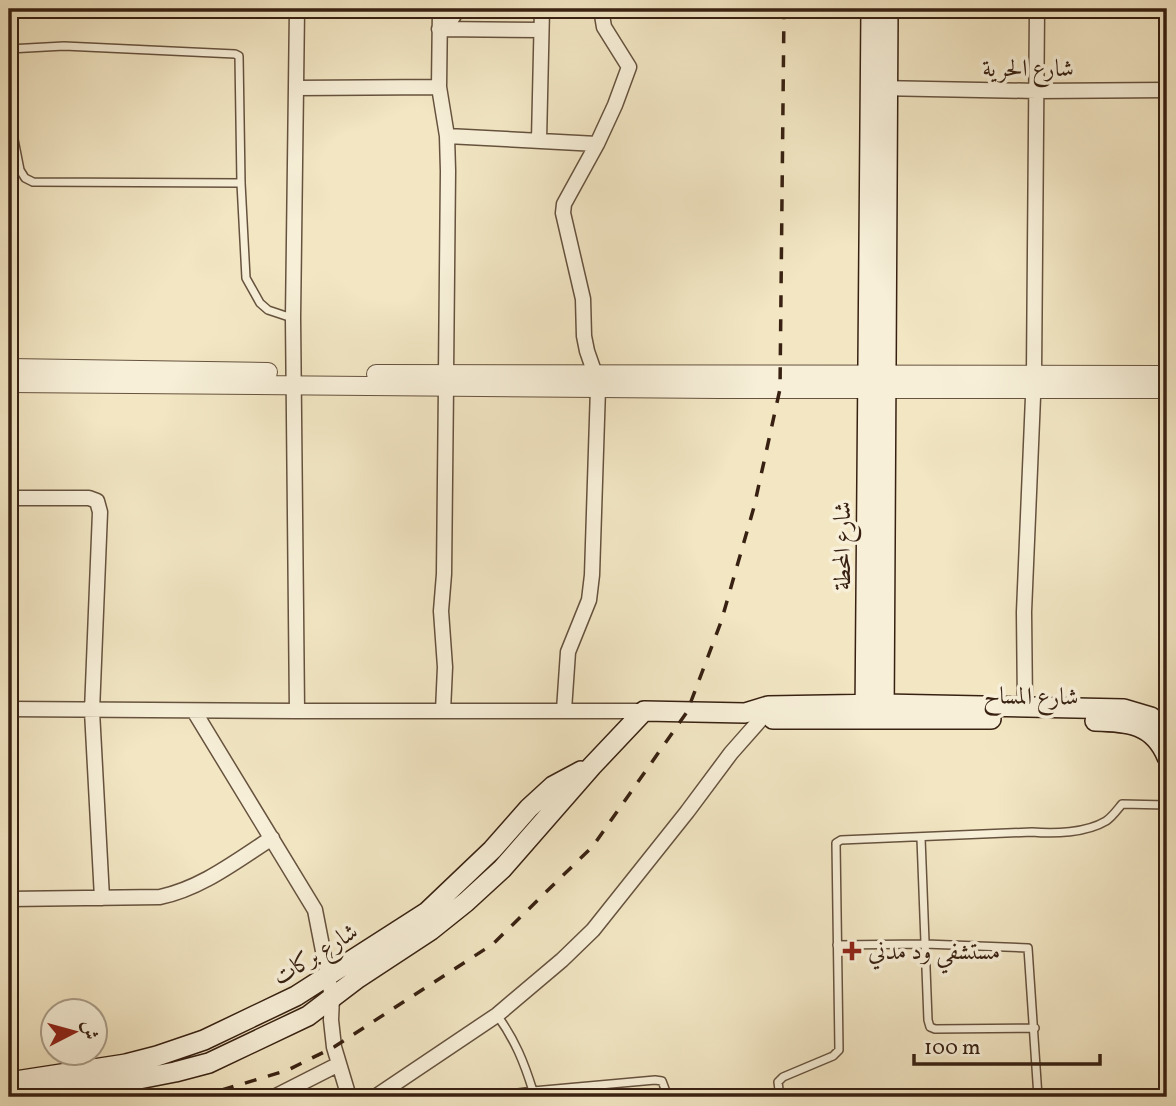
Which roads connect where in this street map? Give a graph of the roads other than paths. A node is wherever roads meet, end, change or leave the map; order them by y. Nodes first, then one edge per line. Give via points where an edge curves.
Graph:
1 (297, 9) edge
2 (440, 9) edge
3 (458, 9) edge
4 (542, 9) edge
5 (601, 9) edge
6 (870, 9) edge
7 (888, 9) edge
8 (1037, 9) edge
9 (442, 29) junction
10 (541, 30) junction
11 (9, 48) edge
12 (439, 87) junction
13 (296, 88) junction
14 (879, 88) junction
15 (1167, 90) edge
16 (1036, 91) junction
17 (9, 114) edge
18 (447, 136) junction
19 (539, 140) junction
20 (597, 144) junction
21 (241, 183) junction
22 (293, 318) junction
23 (9, 368) edge
24 (1167, 375) edge
25 (293, 379) junction
26 (446, 380) junction
27 (596, 381) junction
28 (876, 381) junction
29 (1034, 382) junction
30 (9, 383) edge
31 (1167, 389) edge
32 (9, 498) edge
33 (1025, 707) junction
34 (9, 709) edge
35 (297, 710) junction
36 (564, 710) junction
37 (92, 711) junction
38 (194, 711) junction
39 (443, 711) junction
40 (644, 711) junction
41 (875, 711) junction
42 (758, 712) junction
43 (1166, 744) edge
44 (592, 766) junction
45 (1167, 804) edge
46 (272, 838) junction
47 (920, 838) junction
48 (102, 898) junction
49 (9, 899) edge
50 (925, 944) junction
51 (837, 945) junction
52 (329, 973) junction
53 (332, 997) junction
54 (497, 1015) junction
55 (1035, 1028) junction
56 (339, 1064) junction
57 (9, 1082) edge
58 (533, 1091) junction
59 (30, 1097) edge
60 (274, 1097) edge
61 (349, 1097) edge
62 (376, 1097) edge
63 (488, 1097) edge
64 (668, 1097) edge
65 (780, 1097) edge
66 (1038, 1097) edge

1 - 13 street
2 - 9 street
3 - 9 street
4 - 10 street
5 - 20 street via 604,27 629,67
6 - 14 main road
7 - 14 main road
8 - 16 street
9 - 10 street
9 - 12 street
10 - 19 street
11 - 21 lane via 235,54 240,61
12 - 13 street
12 - 18 street
13 - 22 street
14 - 16 street, شارع الحرية
14 - 28 main road, شارع المحطة
15 - 16 street, شارع الحرية
16 - 29 street
17 - 21 lane via 20,170 33,182
18 - 19 street
18 - 26 street
19 - 20 street
20 - 27 street via 563,214
21 - 22 lane via 246,278 268,310
22 - 25 street
23 - 25 street
24 - 29 street
25 - 26 street
25 - 30 street
25 - 35 street
26 - 27 street
26 - 39 street
27 - 28 street
27 - 36 street via 592,575 589,600 568,652
28 - 29 street
28 - 41 main road, شارع المحطة
29 - 31 street
29 - 33 street via 1024,612
32 - 37 street via 97,501
33 - 41 main road, شارع المساح
33 - 43 main road, شارع المساح via 1124,709 1151,717
34 - 37 street
35 - 38 street
35 - 39 street
36 - 39 street
36 - 40 street
37 - 38 street
37 - 48 street
38 - 46 street
40 - 42 main road
40 - 44 main road, شارع بركات
41 - 42 main road
41 - 43 main road, شارع المساح via 1123,723
42 - 54 street via 687,812 593,930
44 - 52 main road, شارع بركات via 553,786 427,912
44 - 53 main road, شارع بركات via 502,869 466,902
45 - 47 lane via 1122,804 1094,827 1051,834
46 - 48 street via 181,892
46 - 52 street via 315,910
47 - 50 lane
47 - 51 lane via 836,843
48 - 49 street
50 - 51 lane
50 - 55 lane via 1028,948
50 - 55 lane via 930,1027
51 - 65 lane via 839,1050 783,1077 778,1082
52 - 53 street
52 - 57 main road, شارع بركات via 287,1001 204,1040 126,1064
53 - 56 street
53 - 59 main road, شارع بركات via 308,1016 209,1063
54 - 58 lane via 522,1055
54 - 62 street
55 - 66 lane
56 - 60 street
56 - 61 street
58 - 63 lane
58 - 64 lane via 655,1080 662,1081

